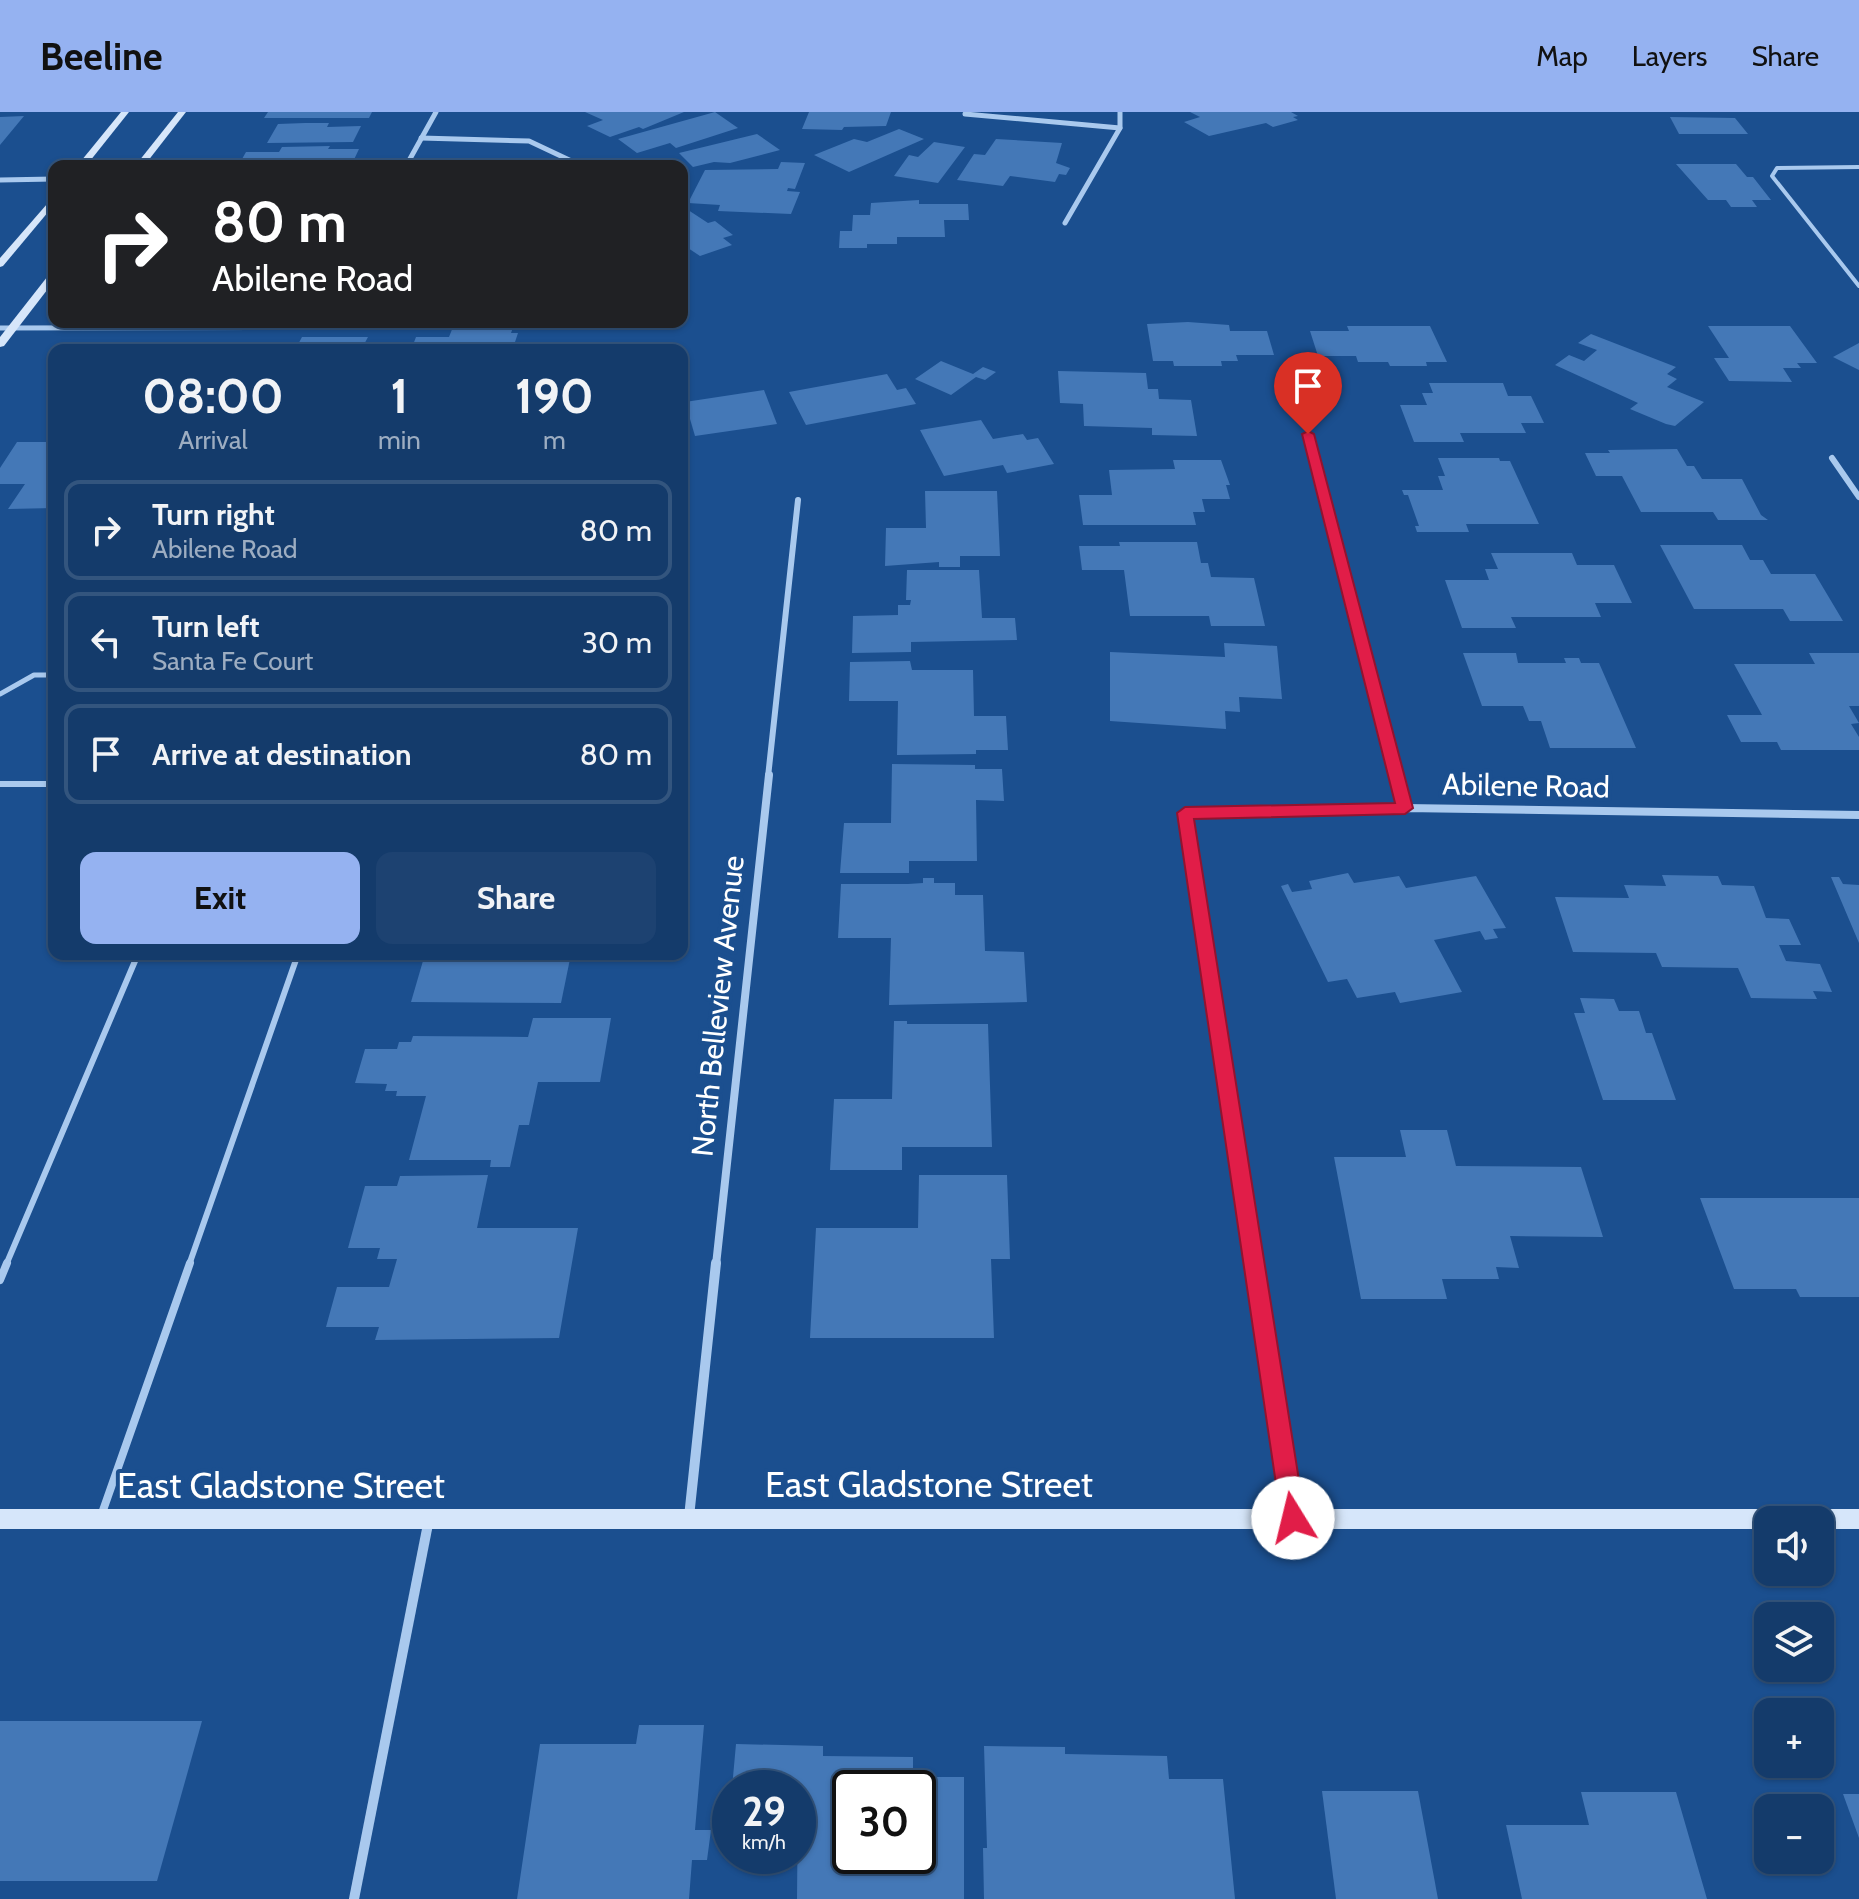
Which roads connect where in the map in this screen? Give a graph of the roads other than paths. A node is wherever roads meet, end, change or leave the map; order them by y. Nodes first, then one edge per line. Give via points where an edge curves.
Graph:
1 (125, 112) edge
2 (182, 112) edge
3 (436, 112) edge
4 (1120, 112) edge
5 (965, 114) dead end
6 (1120, 128) junction
7 (421, 138) junction
8 (86, 160) edge
9 (144, 160) edge
10 (409, 160) edge
11 (569, 160) edge
12 (1859, 167) edge
13 (48, 179) edge
14 (0, 180) edge
15 (48, 206) edge
16 (1065, 223) dead end
17 (0, 264) edge
18 (48, 281) edge
19 (1859, 286) edge
20 (6, 328) edge
21 (48, 328) edge
22 (0, 344) edge
23 (1308, 434) dead end
24 (1832, 458) dead end
25 (1859, 497) edge
26 (798, 500) dead end
27 (48, 675) edge
28 (0, 694) edge
29 (0, 784) edge
30 (48, 784) edge
31 (1405, 808) junction
32 (1859, 815) edge
33 (135, 960) edge
34 (296, 960) edge
35 (0, 1280) edge
36 (689, 1518) junction
37 (1293, 1518) junction
38 (0, 1519) edge
39 (99, 1519) junction
40 (429, 1519) junction
41 (1859, 1519) edge
42 (354, 1899) edge

1 - 8 street
2 - 9 street
3 - 7 street
4 - 6 street
5 - 6 street
6 - 16 street
7 - 10 street
7 - 11 street via 529,141
12 - 19 lane via 1777,168 1772,176
13 - 14 street
15 - 17 street
18 - 20 street
20 - 21 street
20 - 22 street
23 - 31 street
24 - 25 street
26 - 36 street, North Belleview Avenue
27 - 28 lane via 34,675
29 - 30 lane
31 - 32 street, Abilene Road
31 - 37 street, Abilene Road via 1185,813
33 - 35 lane
34 - 39 lane
36 - 37 street, East Gladstone Street
36 - 40 street, East Gladstone Street
37 - 41 street, East Gladstone Street
38 - 39 street, East Gladstone Street
39 - 40 street, East Gladstone Street
40 - 42 street

